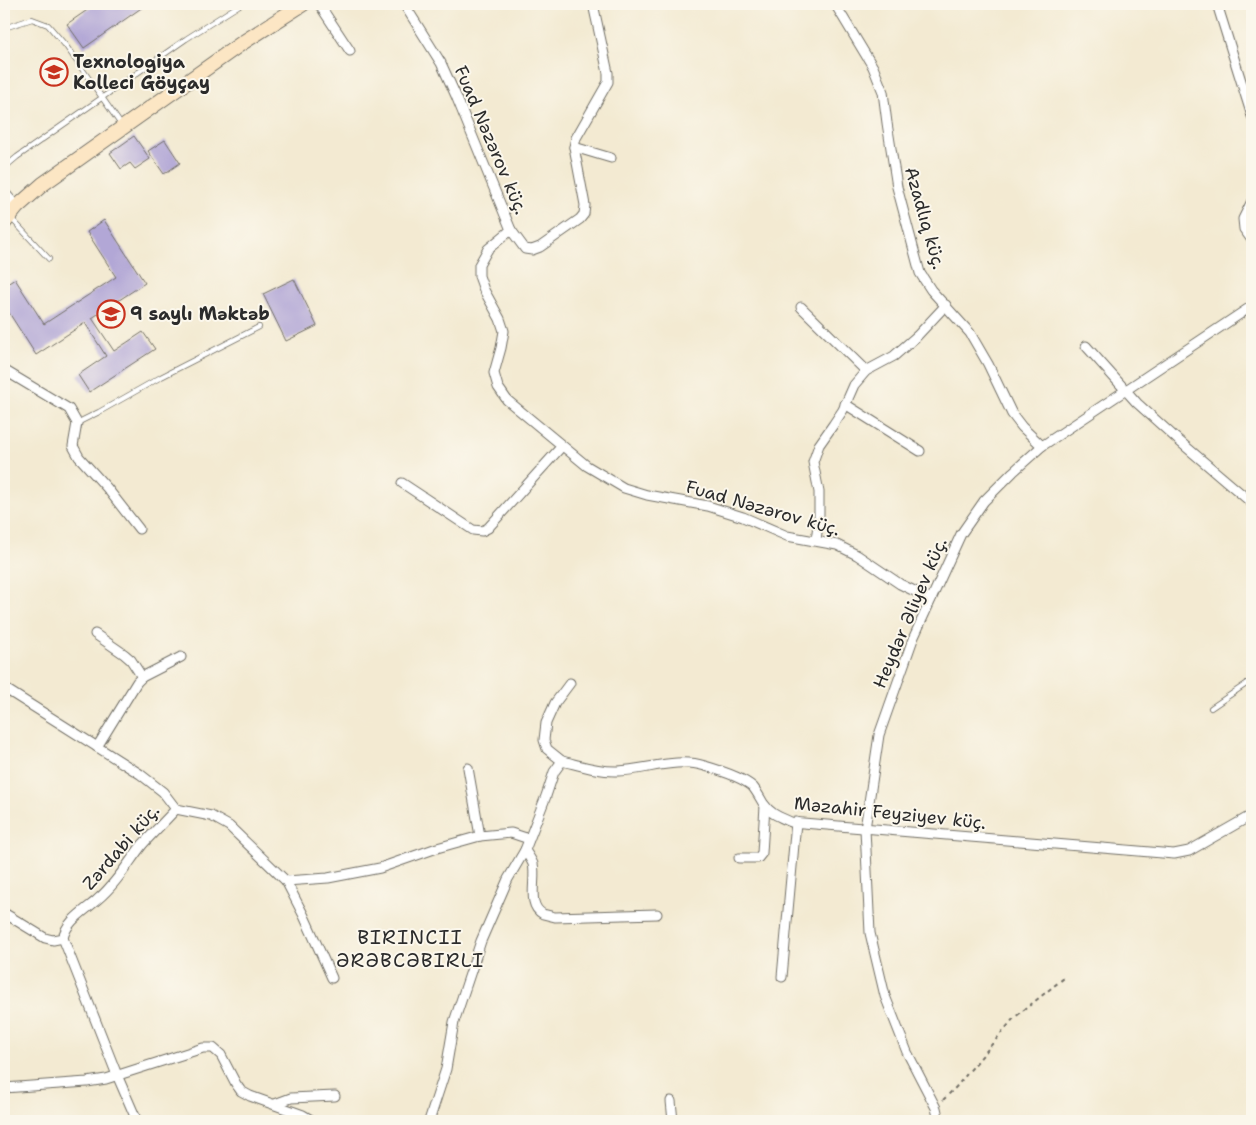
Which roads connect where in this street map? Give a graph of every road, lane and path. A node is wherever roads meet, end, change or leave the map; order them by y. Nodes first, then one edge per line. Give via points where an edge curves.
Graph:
1 (241, 4) edge
2 (303, 4) edge
3 (320, 4) edge
4 (404, 4) edge
5 (593, 4) edge
6 (835, 4) edge
7 (1217, 4) edge
8 (4, 28) edge
9 (350, 51) dead end
10 (103, 97) junction
11 (1252, 116) edge
12 (123, 127) junction
13 (574, 147) junction
14 (611, 158) dead end
15 (4, 168) edge
16 (4, 192) edge
17 (1252, 201) edge
18 (10, 216) edge
19 (511, 230) junction
20 (1252, 240) edge
21 (49, 260) dead end
22 (946, 305) junction
23 (1252, 306) edge
24 (801, 307) dead end
25 (258, 327) dead end
26 (1086, 346) dead end
27 (4, 370) edge
28 (866, 371) junction
29 (1125, 390) junction
30 (845, 404) junction
31 (76, 423) junction
32 (562, 446) junction
33 (1042, 446) junction
34 (920, 451) dead end
35 (402, 483) dead end
36 (1252, 503) edge
37 (139, 529) dead end
38 (816, 540) junction
39 (931, 599) junction
40 (95, 634) dead end
41 (181, 657) dead end
42 (142, 677) junction
43 (1252, 680) edge
44 (570, 683) dead end
45 (6, 693) edge
46 (1211, 708) dead end
47 (97, 748) junction
48 (562, 761) junction
49 (468, 768) dead end
50 (765, 806) junction
51 (176, 809) junction
52 (1252, 815) edge
53 (796, 822) junction
54 (865, 829) junction
55 (480, 836) junction
56 (530, 839) junction
57 (525, 850) junction
58 (739, 858) dead end
59 (286, 881) junction
60 (4, 913) edge
61 (657, 914) dead end
62 (62, 938) junction
63 (782, 977) dead end
64 (332, 978) dead end
65 (1064, 978) dead end
66 (117, 1075) junction
67 (4, 1088) edge
68 (335, 1096) dead end
69 (671, 1101) dead end
70 (274, 1104) junction
71 (936, 1108) junction
72 (137, 1121) edge
73 (313, 1121) edge
74 (428, 1121) edge
75 (673, 1121) edge
76 (939, 1121) edge

1 - 10 lane
2 - 12 main road
3 - 9 street
4 - 19 street, Fuad Nəzərov küç. via 449,79
5 - 13 street via 608,82
6 - 22 street, Azadlıq küç. via 874,68 883,92 897,187 920,272
7 - 11 street
8 - 10 lane via 32,19 48,25
10 - 12 lane
10 - 15 lane
12 - 18 main road via 43,184
13 - 14 street
13 - 19 street via 584,214 532,250 525,249
16 - 18 street
17 - 20 street via 1243,219 1244,229
18 - 21 lane
19 - 32 street, Fuad Nəzərov küç. via 488,249 480,264 479,276 484,290 504,331 494,373 507,400
22 - 28 street via 894,356
22 - 33 street, Azadlıq küç. via 970,333 1012,414
23 - 29 street, Heydər Əliyev küç.
24 - 28 street
25 - 31 lane
26 - 29 street
27 - 31 street via 69,409
28 - 30 street via 854,385
29 - 33 street, Heydər Əliyev küç.
29 - 36 street
30 - 34 street
30 - 38 street via 819,445 813,462 819,492
31 - 37 street via 73,446 80,458
32 - 35 street via 482,531 474,530
32 - 38 street, Fuad Nəzərov küç. via 624,488 708,506 787,536
33 - 39 street, Heydər Əliyev küç. via 984,501 961,534
38 - 39 street, Fuad Nəzərov küç. via 838,544 900,584
39 - 54 street, Heydər Əliyev küç. via 913,639 879,735
40 - 42 street via 131,660
41 - 42 street
42 - 47 street
43 - 46 lane
44 - 48 street via 555,703 546,723 544,740 547,749
45 - 47 street, Zərdabi küç.
47 - 51 street, Zərdabi küç. via 140,774 163,792
48 - 50 street, Məzahir Feyziyev küç. via 617,771 690,762 744,780
48 - 56 street via 554,772
49 - 55 street
50 - 53 street, Məzahir Feyziyev küç. via 775,816
50 - 58 street via 762,853 758,858
51 - 59 street via 211,816 229,826
51 - 62 street, Zərdabi küç. via 143,844 115,881 72,920
52 - 54 street, Məzahir Feyziyev küç. via 1189,851 1174,854
53 - 54 street, Məzahir Feyziyev küç.
53 - 63 street
54 - 71 street, Heydər Əliyev küç. via 870,933 885,996 907,1052
55 - 56 street via 511,833
55 - 59 street via 380,868 328,878
56 - 57 street
57 - 61 street via 532,864 533,899 543,914 555,917
57 - 74 street via 508,879 481,941 454,1022 446,1069
59 - 64 street
60 - 62 street via 45,938
62 - 66 street
65 - 71 path via 1014,1018
66 - 67 street via 87,1082
66 - 70 street via 203,1048 213,1048 221,1055 241,1091
66 - 72 street
68 - 70 street via 291,1098
69 - 75 street
70 - 73 street
71 - 76 street, Heydər Əliyev küç.

